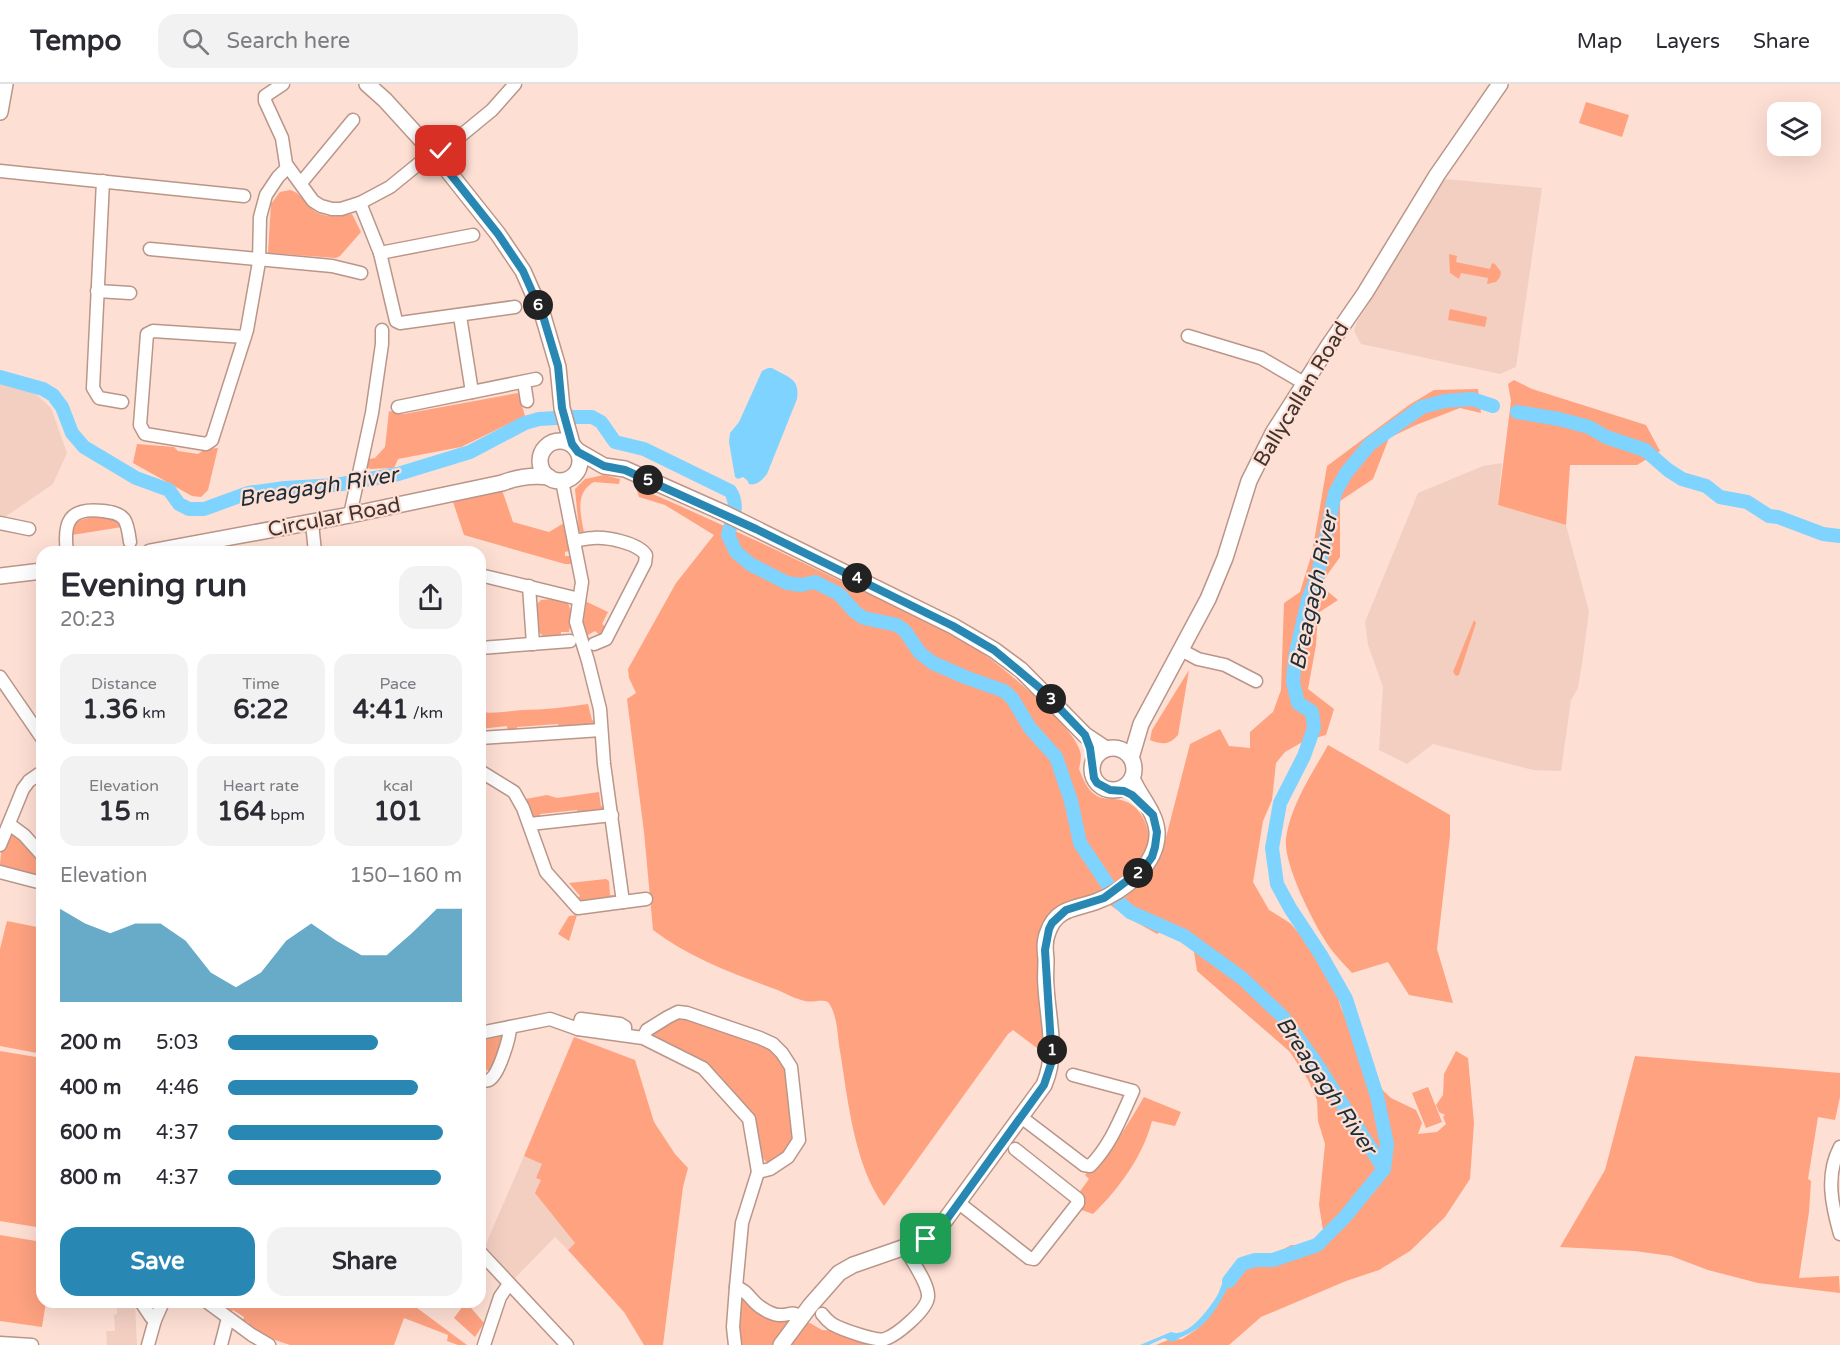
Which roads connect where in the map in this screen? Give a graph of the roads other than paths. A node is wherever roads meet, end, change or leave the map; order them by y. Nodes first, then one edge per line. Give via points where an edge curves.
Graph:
1 (5, 84) edge
2 (283, 84) edge
3 (367, 84) edge
4 (515, 84) edge
5 (1500, 84) edge
6 (0, 112) edge
7 (353, 120) dead end
8 (434, 154) junction
9 (288, 167) junction
10 (0, 171) edge
11 (103, 181) junction
12 (301, 183) junction
13 (244, 196) dead end
14 (360, 203) junction
15 (473, 235) dead end
16 (150, 249) dead end
17 (380, 253) junction
18 (260, 258) junction
19 (361, 273) dead end
20 (97, 291) junction
21 (130, 293) dead end
22 (515, 308) dead end
23 (460, 316) junction
24 (382, 330) dead end
25 (1188, 336) dead end
26 (245, 337) junction
27 (1304, 382) junction
28 (472, 392) junction
29 (527, 401) dead end
30 (122, 402) dead end
31 (398, 407) dead end
32 (560, 444) junction
33 (604, 466) junction
34 (518, 477) junction
35 (562, 477) junction
36 (352, 509) junction
37 (0, 523) edge
38 (312, 523) junction
39 (29, 529) dead end
40 (574, 541) junction
41 (130, 542) dead end
42 (67, 546) edge
43 (184, 546) edge
44 (314, 546) edge
45 (36, 572) edge
46 (0, 576) edge
47 (486, 576) edge
48 (529, 586) junction
49 (579, 599) junction
50 (570, 641) dead end
51 (533, 644) junction
52 (594, 644) dead end
53 (486, 648) edge
54 (1181, 650) junction
55 (0, 677) edge
56 (1256, 681) dead end
57 (36, 729) edge
58 (601, 730) junction
59 (1085, 735) junction
60 (486, 738) edge
61 (1119, 752) junction
62 (1093, 764) junction
63 (486, 775) edge
64 (36, 776) edge
65 (1132, 778) junction
66 (1116, 790) junction
67 (612, 815) junction
68 (1153, 815) junction
69 (9, 824) junction
70 (530, 824) junction
71 (0, 845) edge
72 (36, 848) edge
73 (0, 872) edge
74 (36, 881) edge
75 (646, 899) dead end
76 (623, 902) junction
77 (510, 1027) junction
78 (486, 1032) edge
79 (643, 1038) junction
80 (1072, 1075) dead end
81 (486, 1081) edge
82 (1021, 1117) junction
83 (1840, 1147) edge
84 (1014, 1150) dead end
85 (758, 1172) junction
86 (958, 1203) junction
87 (1840, 1234) edge
88 (904, 1247) junction
89 (486, 1259) edge
90 (509, 1284) junction
91 (736, 1287) junction
92 (145, 1308) edge
93 (160, 1308) edge
94 (215, 1308) edge
95 (822, 1314) dead end
96 (802, 1317) junction
97 (228, 1318) junction
98 (154, 1320) junction
99 (0, 1343) edge
100 (24, 1345) edge
101 (148, 1345) edge
102 (221, 1345) edge
103 (269, 1345) edge
104 (484, 1345) edge
105 (567, 1345) edge
106 (735, 1345) edge
107 (781, 1345) edge

1 - 6 main road
2 - 9 street via 265,101 282,138
3 - 8 main road
4 - 8 street via 492,110
5 - 27 main road, Ballycallan Road via 1437,174 1365,293
7 - 12 street
8 - 14 street via 390,187
8 - 32 main road via 523,271 543,316 558,366
9 - 12 street
9 - 18 street via 266,195 260,217
10 - 11 street
11 - 13 street
11 - 20 street
12 - 14 street via 321,206 341,209
14 - 17 street
15 - 17 street
16 - 18 street
17 - 23 street via 398,323
18 - 19 street
18 - 26 street
20 - 21 street
20 - 30 street via 93,388 99,398
22 - 23 street
23 - 28 street
24 - 36 street
25 - 27 street via 1261,358
26 - 26 street via 212,440 206,444 145,434 140,425 147,334 153,331
27 - 54 main road, Ballycallan Road via 1249,481 1225,558
28 - 29 street via 530,380
28 - 31 street
32 - 33 main road, Circular Road
32 - 34 main road, Circular Road
32 - 35 main road via 579,466
32 - 35 main road via 542,470
33 - 35 main road, Circular Road
33 - 59 main road, Circular Road via 625,470 724,513 953,626 994,650 1041,689
34 - 35 main road, Circular Road
34 - 36 main road, Circular Road
35 - 40 street
36 - 38 main road, Circular Road
37 - 39 street
38 - 43 main road, Circular Road
38 - 44 street
40 - 49 street via 582,582
40 - 52 street via 602,538 641,549 646,555 606,639
41 - 42 street via 122,517 83,510 72,517 66,528
45 - 46 main road
47 - 48 street
48 - 49 street
48 - 51 street
49 - 58 street via 576,622 598,702
50 - 51 street
51 - 53 street
54 - 56 street
54 - 61 main road, Ballycallan Road via 1141,724
55 - 57 street
58 - 60 street
58 - 67 street
59 - 61 main road, Circular Road
59 - 62 main road, Circular Road
61 - 62 main road via 1095,758
61 - 65 main road via 1134,771
62 - 66 main road, Circular Road via 1097,783
63 - 70 street via 514,792
64 - 69 street via 23,789
65 - 66 main road
65 - 68 main road
66 - 68 main road, Circular Road via 1132,795
67 - 70 street
67 - 76 street
68 - 82 main road via 1155,847 1144,868 1104,898 1066,910 1049,929 1045,950 1052,1061 1044,1085
69 - 71 street
69 - 72 street
70 - 76 street via 546,872 578,908
73 - 74 street
75 - 76 street
77 - 78 street
77 - 79 street via 550,1019 579,1029 605,1028
77 - 81 street via 496,1075
79 - 85 street via 703,1068 749,1119
79 - 85 street via 647,1030 678,1012 760,1038 782,1053 791,1067 800,1140 788,1157
80 - 82 street via 1133,1090 1114,1135 1090,1166
82 - 86 main road
83 - 87 street via 1830,1180
84 - 86 street via 1078,1199 1034,1258
85 - 91 street via 742,1222
86 - 88 main road via 942,1226 926,1239
88 - 95 street via 927,1290 928,1298 916,1317 884,1340 832,1324
88 - 96 main road via 839,1273
89 - 90 street
90 - 104 street via 502,1290
90 - 105 street
91 - 96 street via 760,1307 779,1315 791,1312
91 - 106 street
92 - 98 street
93 - 98 street
94 - 97 street
96 - 107 main road
97 - 102 street
97 - 103 street
98 - 101 street
99 - 100 street

